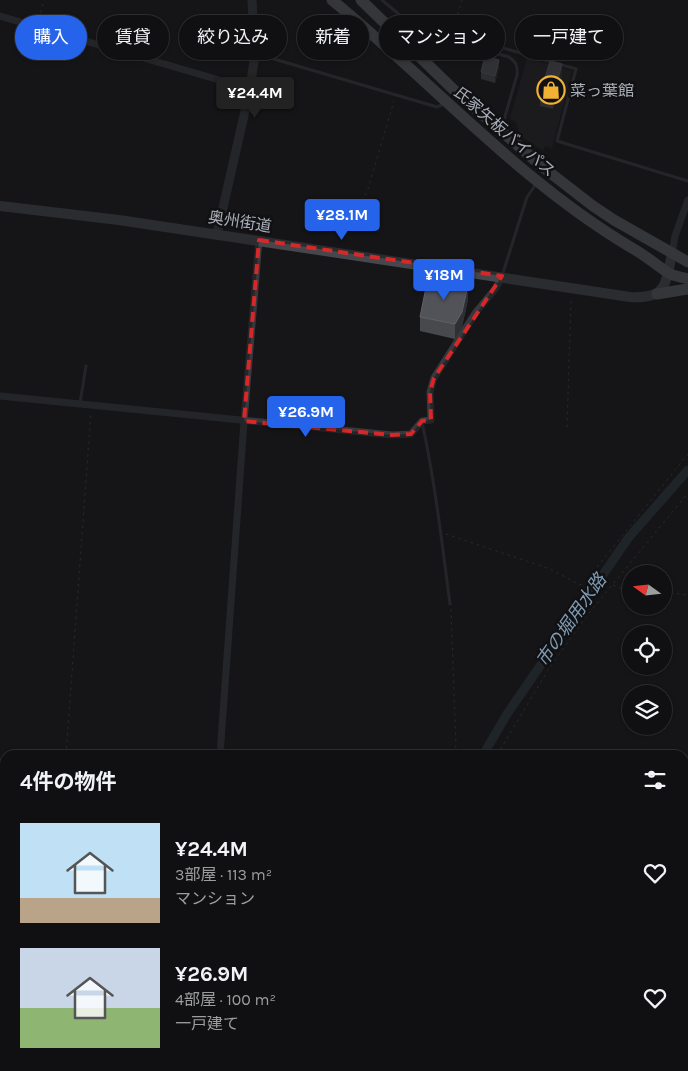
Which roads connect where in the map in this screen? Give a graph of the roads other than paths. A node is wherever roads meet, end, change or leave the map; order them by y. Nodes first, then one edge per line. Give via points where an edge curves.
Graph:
1 (252, 0) edge
2 (332, 0) edge
3 (361, 0) edge
4 (382, 0) edge
5 (253, 15) edge
6 (0, 16) edge
7 (379, 17) edge
8 (505, 56) edge
9 (254, 60) edge
10 (275, 60) edge
11 (424, 60) edge
12 (250, 90) junction
13 (447, 102) junction
14 (499, 129) junction
15 (688, 181) edge
16 (537, 182) junction
17 (688, 200) edge
18 (0, 206) edge
19 (217, 234) junction
20 (259, 240) junction
21 (672, 254) junction
22 (688, 262) edge
23 (668, 273) junction
24 (502, 276) junction
25 (688, 279) edge
26 (688, 289) edge
27 (658, 294) junction
28 (86, 366) dead end
29 (0, 396) edge
30 (80, 402) junction
31 (244, 421) junction
32 (422, 421) junction
33 (450, 604) road end
34 (220, 750) edge

1 - 5 street
2 - 13 highway, 氏家矢板バイパス
3 - 7 highway, 氏家矢板バイパス
4 - 15 lane via 406,20 576,69 557,142
6 - 12 street
8 - 14 lane via 513,60 518,69 506,117
9 - 12 street
10 - 13 lane via 437,107
11 - 14 highway, 氏家矢板バイパス
12 - 19 street
13 - 16 highway, 氏家矢板バイパス
14 - 21 highway, 氏家矢板バイパス via 593,206
16 - 23 highway, 氏家矢板バイパス
16 - 24 lane via 527,197
17 - 21 street
18 - 19 main road, 奥州街道
19 - 20 main road, 奥州街道
20 - 24 main road, 奥州街道
20 - 31 street
21 - 22 highway
21 - 23 main road
23 - 25 highway
23 - 27 main road
24 - 27 main road, 奥州街道 via 630,297
24 - 32 street via 440,366 431,385 431,420
26 - 27 highway
28 - 30 lane
29 - 30 street
30 - 31 street
31 - 32 street via 392,435 411,434
31 - 34 street
32 - 33 lane via 442,534

